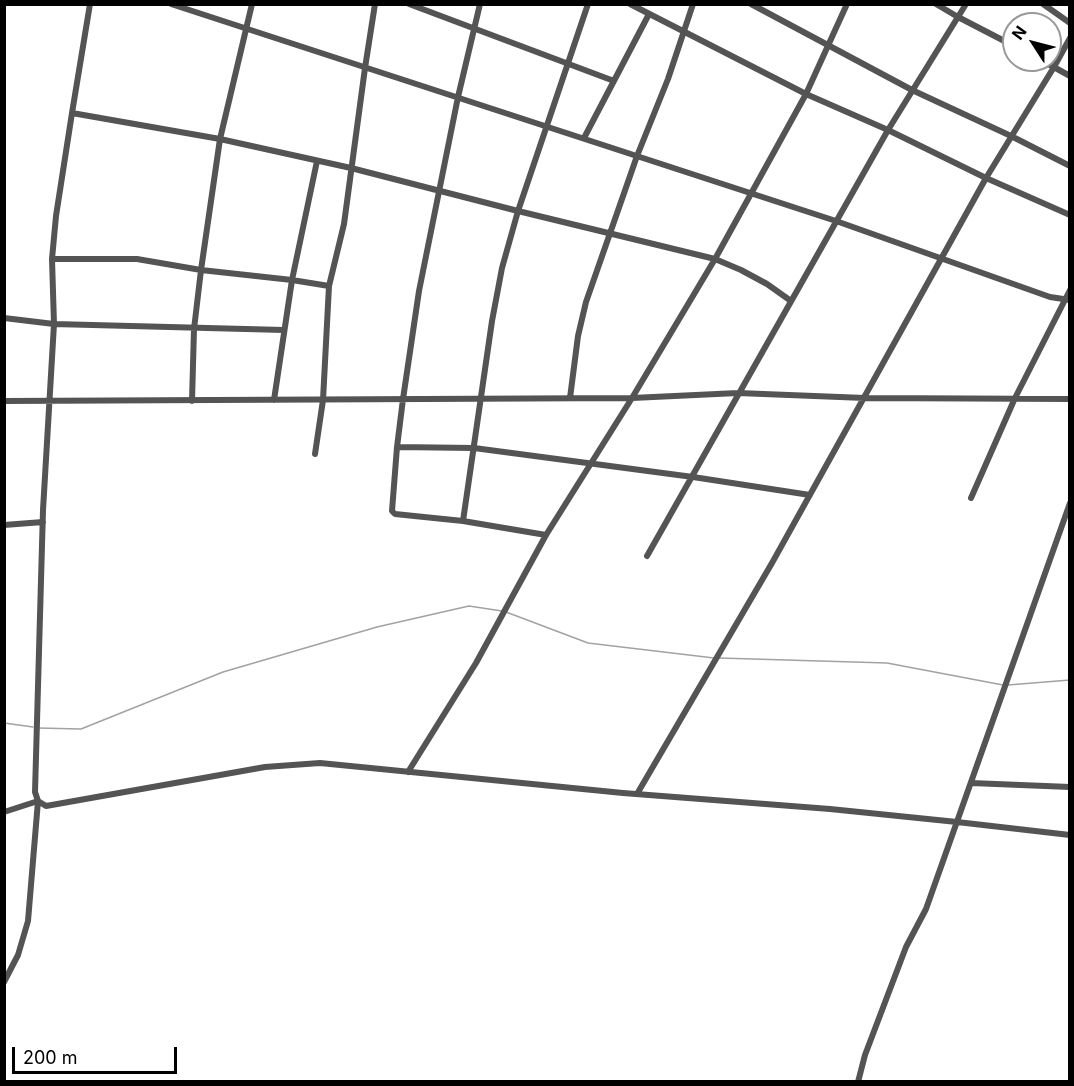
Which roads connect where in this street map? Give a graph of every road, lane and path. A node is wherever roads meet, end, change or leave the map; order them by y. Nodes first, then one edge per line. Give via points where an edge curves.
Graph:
1 (90, 4) edge
2 (171, 4) edge
3 (252, 4) edge
4 (375, 4) edge
5 (410, 4) edge
6 (480, 4) edge
7 (588, 4) edge
8 (630, 4) edge
9 (693, 4) edge
10 (752, 4) edge
11 (848, 4) edge
12 (936, 4) edge
13 (966, 4) edge
14 (1043, 4) edge
15 (649, 14) junction
16 (958, 17) junction
17 (1070, 23) edge
18 (475, 28) junction
19 (246, 30) junction
20 (684, 32) junction
21 (1070, 38) edge
22 (1002, 40) edge
23 (828, 46) junction
24 (1062, 52) edge
25 (568, 64) junction
26 (365, 68) junction
27 (1051, 72) edge
28 (614, 81) junction
29 (912, 90) junction
30 (806, 94) junction
31 (458, 97) junction
32 (72, 113) junction
33 (546, 126) junction
34 (888, 130) junction
35 (1011, 136) junction
36 (584, 138) junction
37 (220, 139) junction
38 (637, 156) junction
39 (317, 161) junction
40 (1070, 166) edge
41 (351, 168) junction
42 (986, 178) junction
43 (439, 190) junction
44 (752, 193) junction
45 (518, 211) junction
46 (1070, 215) edge
47 (837, 220) junction
48 (611, 232) junction
49 (941, 258) junction
50 (52, 259) junction
51 (715, 259) junction
52 (201, 270) junction
53 (292, 280) junction
54 (329, 286) junction
55 (1070, 290) edge
56 (791, 300) junction
57 (1067, 300) edge
58 (4, 318) edge
59 (54, 324) junction
60 (194, 329) junction
61 (284, 330) junction
62 (738, 393) junction
63 (570, 398) junction
64 (632, 398) junction
65 (865, 398) junction
66 (1015, 398) junction
67 (403, 399) junction
68 (481, 399) junction
69 (1070, 399) edge
70 (274, 400) junction
71 (323, 400) junction
72 (4, 401) edge
73 (192, 401) junction
74 (50, 402) junction
75 (397, 447) junction
76 (474, 448) junction
77 (315, 454) dead end
78 (590, 463) junction
79 (693, 477) junction
80 (810, 495) junction
81 (971, 498) dead end
82 (1070, 503) edge
83 (463, 521) junction
84 (43, 522) junction
85 (4, 525) edge
86 (546, 535) junction
87 (647, 556) dead end
88 (408, 772) junction
89 (971, 783) junction
90 (1070, 787) edge
91 (637, 794) junction
92 (38, 801) junction
93 (4, 812) edge
94 (957, 822) junction
95 (1070, 835) edge
96 (4, 982) edge
97 (858, 1082) edge

1 - 32 street
2 - 19 street
3 - 19 street
4 - 26 street
5 - 18 street
6 - 18 street
7 - 25 street
8 - 15 street
9 - 20 street
10 - 23 street
11 - 23 street
12 - 16 street
13 - 16 street
14 - 17 street
15 - 20 street
15 - 28 street
16 - 22 street
16 - 29 street
18 - 25 street
18 - 31 street
19 - 26 street
19 - 37 street
20 - 30 street
20 - 38 street
21 - 24 street
23 - 29 street
23 - 30 street
25 - 28 street
25 - 33 street
26 - 31 street
26 - 41 street
27 - 35 street
28 - 36 street
29 - 34 street
29 - 35 street
30 - 34 street
30 - 44 street
31 - 33 street
31 - 43 street
32 - 37 street
32 - 50 street
33 - 36 street
33 - 45 street
34 - 42 street
34 - 47 street
35 - 40 street
35 - 42 street
36 - 38 street
37 - 39 street
37 - 52 street
38 - 44 street
38 - 48 street
39 - 41 street
39 - 53 street
41 - 43 street
41 - 54 street via 344,224
42 - 46 street
42 - 49 street
43 - 45 street
43 - 67 street
44 - 47 street
44 - 51 street
45 - 48 street
45 - 68 street via 502,268
47 - 49 street
47 - 56 street
48 - 51 street
48 - 63 street via 586,302
49 - 57 street
49 - 65 street
50 - 52 street via 137,259
50 - 59 street
51 - 56 street
51 - 64 street
52 - 53 street
52 - 60 street
53 - 54 street
53 - 61 street
54 - 71 street
55 - 57 street
56 - 62 street
57 - 66 street
58 - 59 street
59 - 60 street
59 - 74 street
60 - 61 street
60 - 73 street
61 - 70 street
62 - 64 street
62 - 65 street
62 - 79 street
63 - 64 street
63 - 68 street
64 - 78 street
65 - 66 street
65 - 80 street
66 - 69 street
66 - 81 street
67 - 68 street
67 - 71 street
67 - 75 street
68 - 76 street
70 - 71 street
70 - 73 street
71 - 77 street
72 - 74 street
73 - 74 street
74 - 84 street
75 - 76 street
75 - 83 street via 393,513
76 - 78 street
76 - 83 street
78 - 79 street
78 - 86 street
79 - 80 street
79 - 87 street
80 - 91 street
82 - 89 street
83 - 86 street
84 - 85 street
84 - 92 street via 35,792
86 - 88 street via 476,663
88 - 91 street
88 - 92 street via 320,763 265,767 46,806
89 - 90 street
89 - 94 street
91 - 94 street
92 - 93 street
92 - 96 street via 28,921 18,955
94 - 95 street
94 - 97 street via 926,909 889,990

